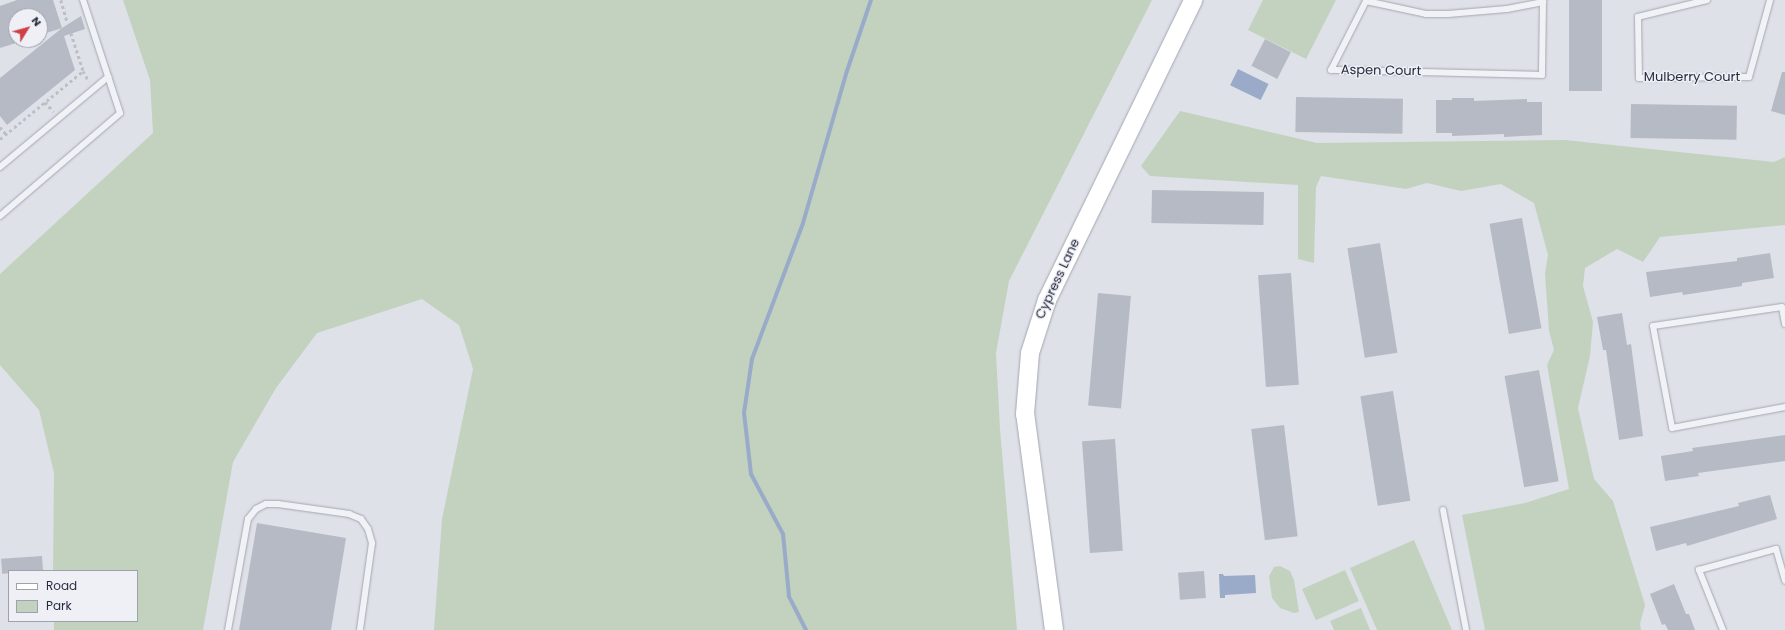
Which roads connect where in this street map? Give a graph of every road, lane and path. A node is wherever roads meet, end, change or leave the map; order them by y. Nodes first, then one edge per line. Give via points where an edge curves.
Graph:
1 (61, 0) edge
2 (83, 0) edge
3 (1193, 0) edge
4 (1707, 0) edge
5 (1770, 0) edge
6 (1543, 1) edge
7 (67, 20) dead end
8 (71, 33) dead end
9 (83, 71) junction
10 (108, 77) junction
11 (95, 88) junction
12 (45, 102) junction
13 (59, 118) junction
14 (0, 127) edge
15 (6, 134) junction
16 (0, 139) edge
17 (0, 167) edge
18 (0, 216) edge
19 (1785, 324) edge
20 (1785, 407) edge
21 (1444, 510) dead end
22 (1785, 581) edge
23 (228, 630) edge
24 (360, 630) edge
25 (1054, 630) edge
26 (1466, 630) edge
27 (1724, 630) edge

1 - 7 path
2 - 10 lane
3 - 25 street, Cypress Lane via 1047,300 1030,353 1026,414
4 - 5 lane, Mulberry Court via 1638,17 1638,78 1749,77
6 - 6 lane, Aspen Court via 1542,74 1331,70 1366,1 1426,14 1507,9
8 - 9 path
9 - 11 path
9 - 12 path
10 - 11 lane
10 - 18 lane via 120,113
11 - 13 lane
12 - 13 path
12 - 15 path
13 - 17 lane
14 - 15 path
15 - 16 path
19 - 20 lane via 1782,307 1652,326 1672,428
21 - 26 lane
22 - 27 lane via 1776,549 1699,570
23 - 24 lane via 248,519 256,509 266,504 278,504 349,514 361,519 368,529 372,543

